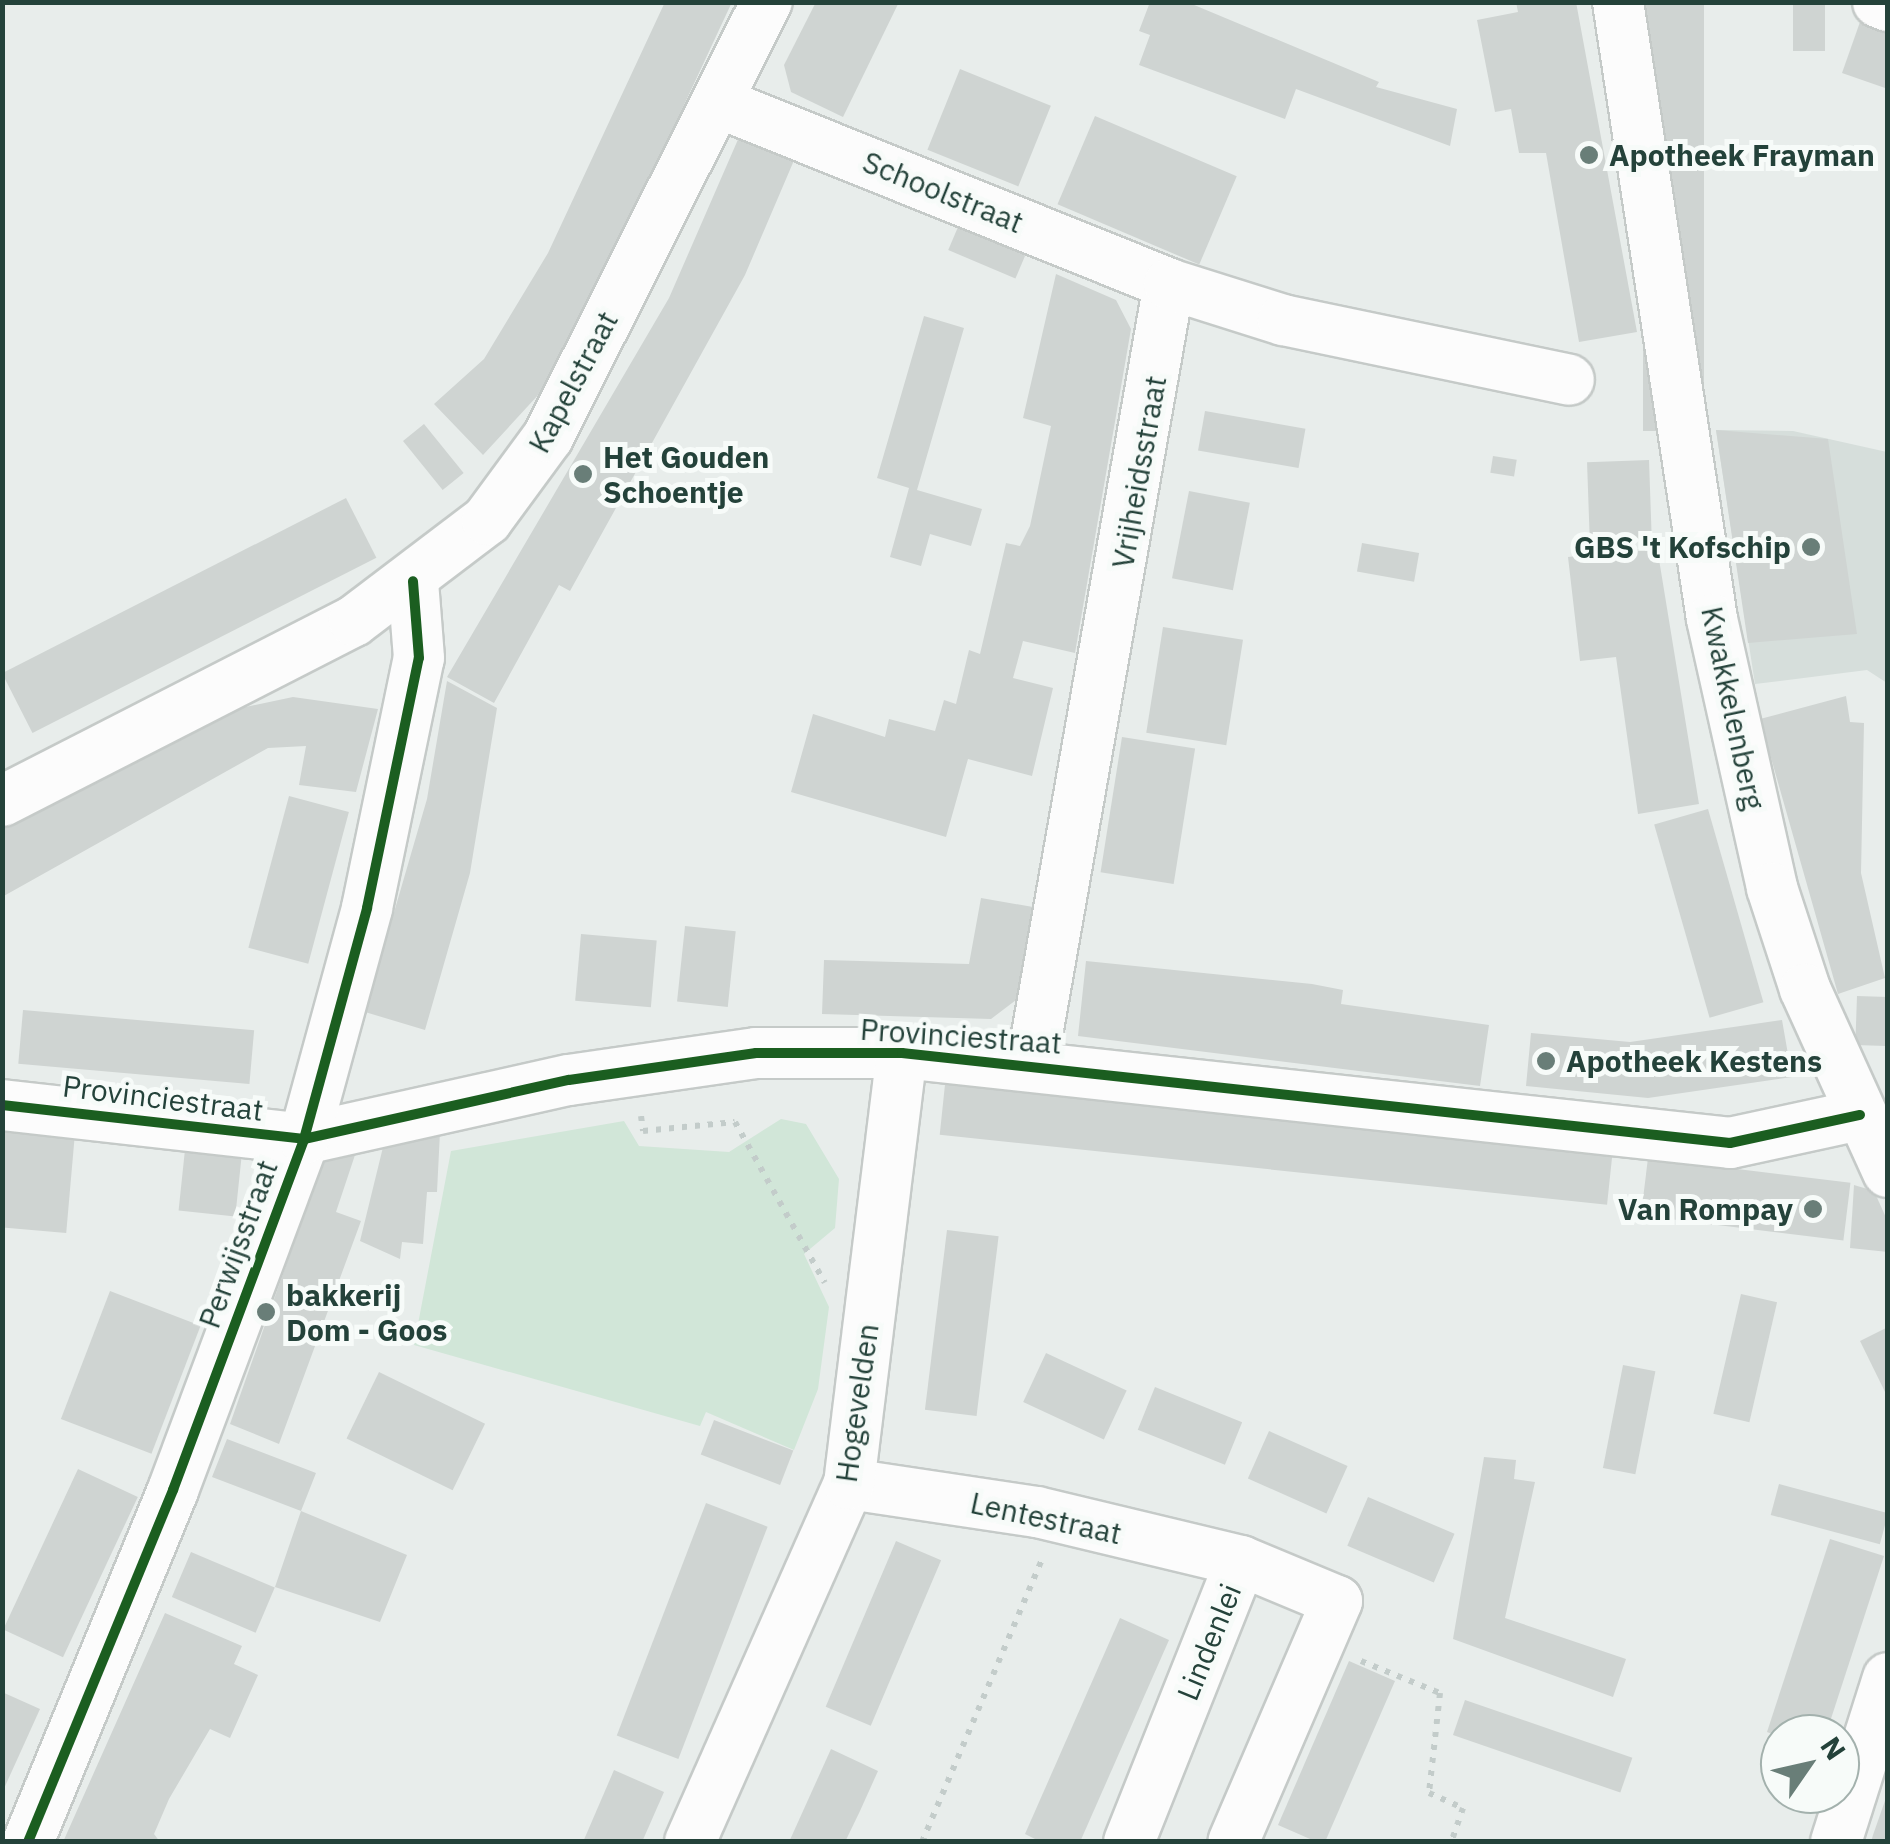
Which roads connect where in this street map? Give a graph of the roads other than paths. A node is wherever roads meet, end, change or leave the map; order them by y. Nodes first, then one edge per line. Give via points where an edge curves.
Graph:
1 (767, 2) edge
2 (1618, 2) edge
3 (1878, 2) edge
4 (1888, 6) edge
5 (717, 102) junction
6 (1169, 284) junction
7 (1569, 380) dead end
8 (413, 581) junction
9 (2, 801) edge
10 (902, 1053) junction
11 (1032, 1063) junction
12 (1862, 1097) edge
13 (2, 1105) edge
14 (304, 1140) junction
15 (1888, 1172) edge
16 (849, 1484) junction
17 (1241, 1561) junction
18 (1888, 1678) edge
19 (28, 1842) edge
20 (690, 1842) edge
21 (1129, 1842) edge
22 (1233, 1842) edge
23 (1836, 1842) edge

1 - 5 street, Kapelstraat
2 - 12 street, Kwakkelenberg via 1712,620 1772,888
3 - 4 street
5 - 6 street, Schoolstraat
5 - 8 street, Kapelstraat via 548,438 488,520
6 - 7 street via 1283,320
6 - 11 street, Vrijheidsstraat
8 - 9 street, Kapelstraat via 354,622
8 - 14 street, Perwijsstraat via 419,658 367,908
10 - 11 street, Provinciestraat
10 - 14 street, Provinciestraat via 756,1052
10 - 16 street, Hogevelden
11 - 12 street, Provinciestraat via 1730,1143
12 - 15 street, Kwakkelenberg
13 - 14 street, Provinciestraat
14 - 19 street, Perwijsstraat via 173,1490
16 - 17 street, Lentestraat via 1059,1519
16 - 20 street, Hogevelden
17 - 21 street, Lindenlei
17 - 22 street, Lindenlei via 1338,1601
18 - 23 street

